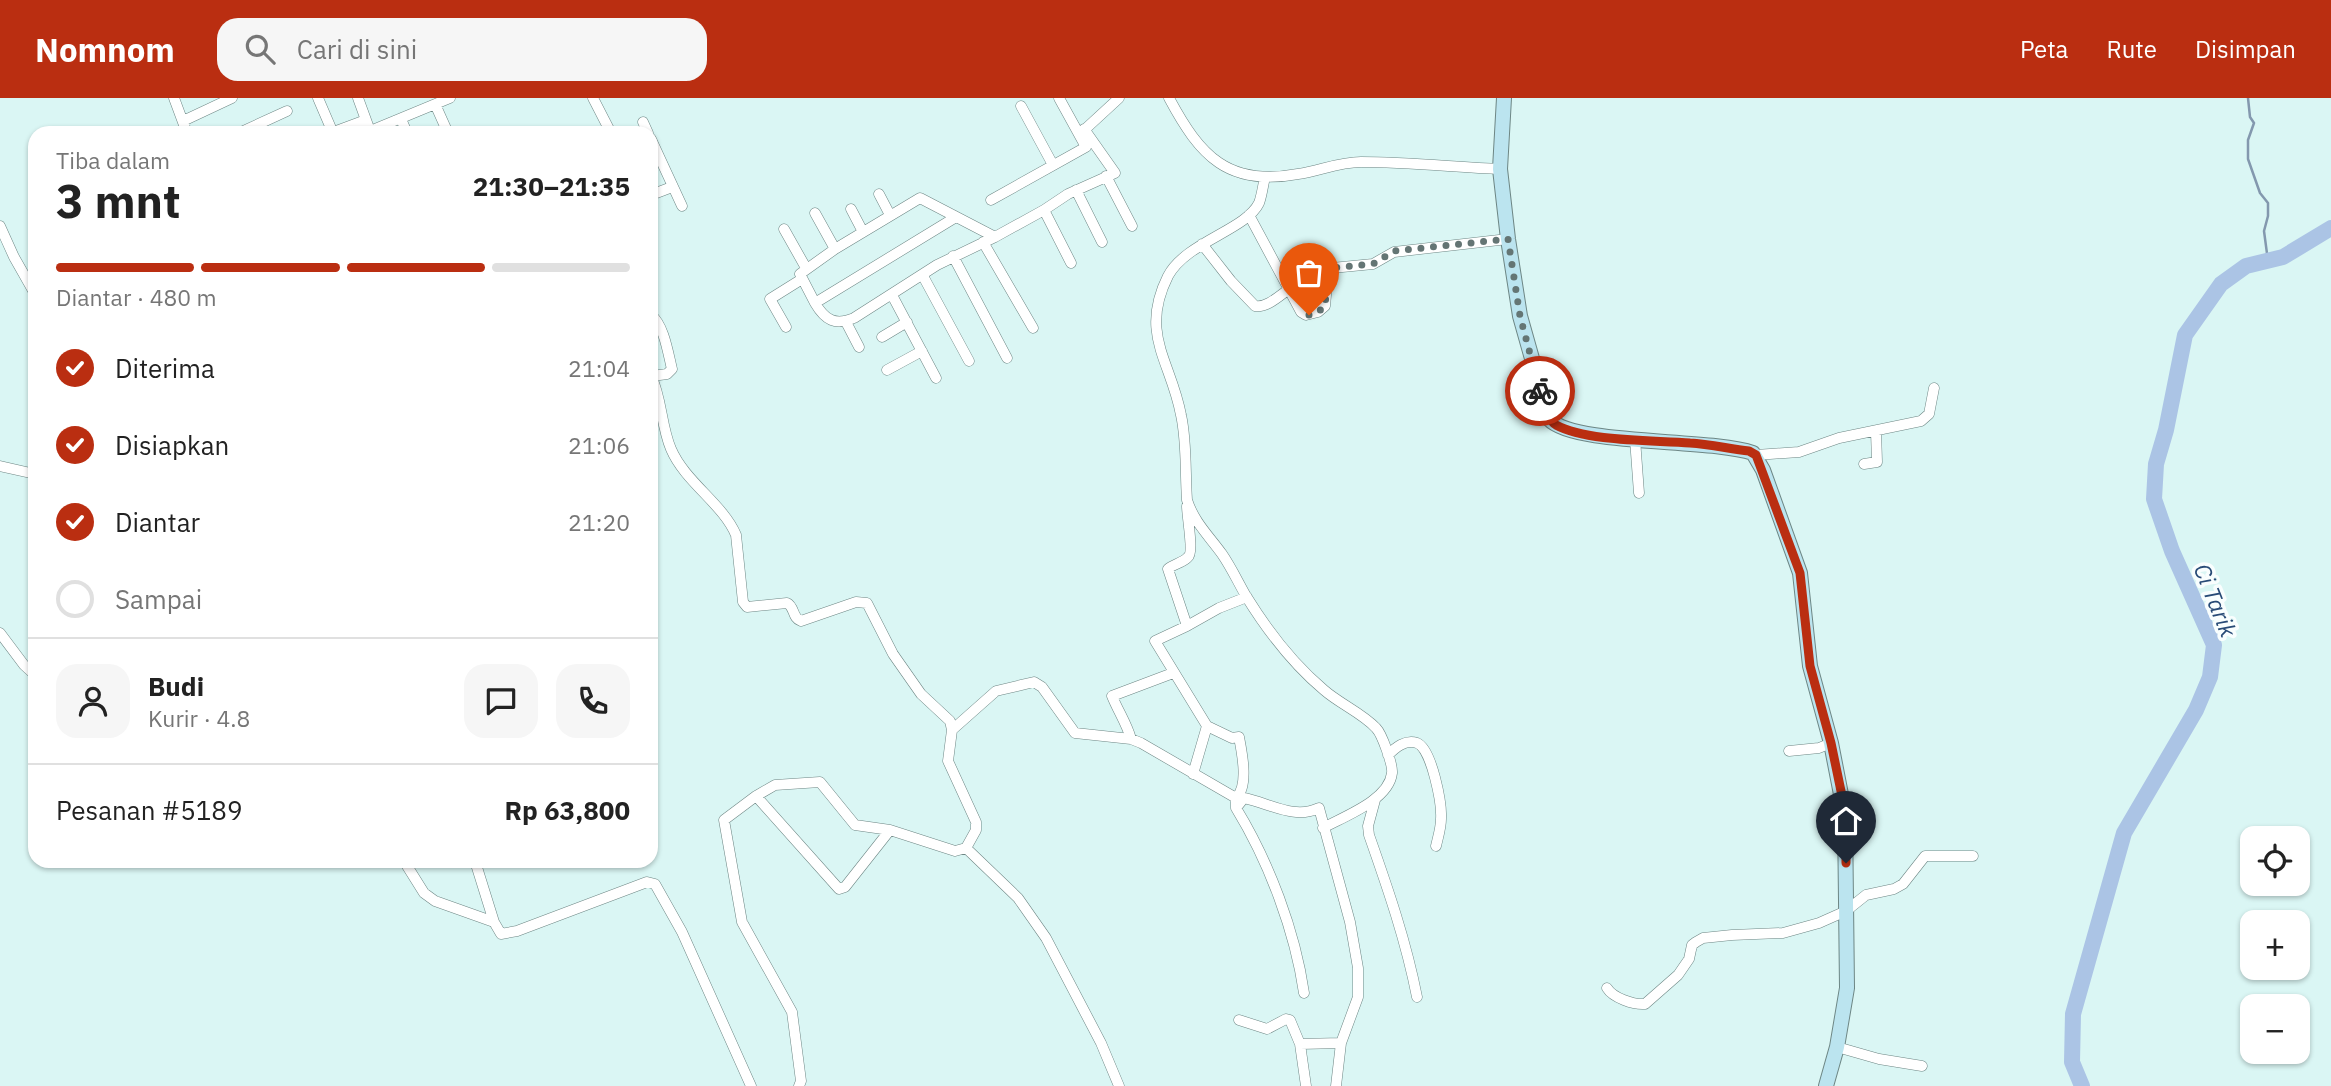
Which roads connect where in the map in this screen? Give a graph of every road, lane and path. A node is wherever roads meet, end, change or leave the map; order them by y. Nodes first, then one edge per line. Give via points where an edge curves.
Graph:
1 (174, 98) edge
2 (232, 98) edge
3 (318, 98) edge
4 (358, 98) edge
5 (450, 98) edge
6 (593, 98) edge
7 (1059, 98) edge
8 (1119, 98) edge
9 (1170, 98) edge
10 (1504, 98) edge
11 (435, 104) junction
12 (1021, 106) dead end
13 (286, 111) dead end
14 (401, 119) junction
15 (366, 120) junction
16 (183, 121) junction
17 (643, 122) dead end
18 (185, 126) edge
19 (254, 126) edge
20 (329, 126) edge
21 (350, 126) edge
22 (368, 126) edge
23 (383, 126) edge
24 (404, 126) edge
25 (445, 126) edge
26 (607, 126) edge
27 (645, 126) edge
28 (1082, 132) junction
29 (658, 155) edge
30 (1053, 165) junction
31 (1500, 169) junction
32 (1106, 176) junction
33 (1265, 177) junction
34 (672, 187) junction
35 (1076, 190) junction
36 (658, 192) edge
37 (879, 194) dead end
38 (991, 200) dead end
39 (682, 206) dead end
40 (850, 209) dead end
41 (1044, 210) junction
42 (815, 213) dead end
43 (890, 215) junction
44 (1249, 215) junction
45 (956, 217) junction
46 (0, 226) edge
47 (1132, 226) dead end
48 (784, 229) dead end
49 (863, 232) junction
50 (995, 237) junction
51 (1508, 239) junction
52 (983, 242) junction
53 (1102, 242) dead end
54 (1202, 244) junction
55 (835, 249) junction
56 (953, 256) junction
57 (1071, 263) dead end
58 (804, 273) junction
59 (923, 276) junction
60 (28, 280) edge
61 (1289, 289) junction
62 (892, 295) junction
63 (815, 303) junction
64 (846, 322) junction
65 (658, 323) edge
66 (907, 323) junction
67 (786, 327) dead end
68 (1033, 328) dead end
69 (882, 337) dead end
70 (859, 348) dead end
71 (922, 351) junction
72 (1007, 358) dead end
73 (969, 361) dead end
74 (887, 370) dead end
75 (658, 375) edge
76 (936, 378) dead end
77 (1934, 388) dead end
78 (658, 402) edge
79 (1876, 431) junction
80 (1635, 439) junction
81 (1756, 455) junction
82 (1864, 464) dead end
83 (0, 466) edge
84 (28, 472) edge
85 (1639, 493) dead end
86 (1187, 500) junction
87 (1247, 597) junction
88 (1187, 626) junction
89 (0, 633) edge
90 (28, 669) edge
91 (1173, 673) junction
92 (1207, 726) junction
93 (952, 730) junction
94 (1131, 739) junction
95 (1831, 743) junction
96 (1789, 751) dead end
97 (1388, 755) junction
98 (1193, 774) junction
99 (756, 796) junction
100 (1375, 800) junction
101 (1236, 803) junction
102 (1324, 828) junction
103 (890, 830) junction
104 (1436, 846) dead end
105 (966, 848) junction
106 (1973, 856) dead end
107 (408, 868) edge
108 (477, 868) edge
109 (1846, 911) junction
110 (494, 922) junction
111 (1606, 988) dead end
112 (1304, 993) dead end
113 (1417, 997) dead end
114 (1239, 1020) dead end
115 (1341, 1042) junction
116 (1300, 1044) junction
117 (1837, 1047) junction
118 (1922, 1066) dead end
119 (751, 1086) edge
120 (799, 1086) edge
121 (1119, 1086) edge
122 (1306, 1086) edge
123 (1336, 1086) edge
124 (1826, 1086) edge

1 - 16 street
2 - 16 street
3 - 20 street
4 - 15 street
5 - 11 street
6 - 26 street
7 - 28 street
8 - 28 street
9 - 33 street via 1195,142 1216,162 1244,176
10 - 31 street
11 - 14 street
11 - 25 street
12 - 30 street
13 - 19 street
14 - 23 street
14 - 24 street
15 - 21 street
15 - 22 street
16 - 18 street
17 - 27 street
28 - 30 street via 1086,147
28 - 32 street via 1115,173
29 - 34 street
30 - 38 street
31 - 33 street via 1361,162
31 - 51 street
32 - 35 street
32 - 47 street
33 - 44 street via 1259,202
34 - 36 street
34 - 39 street
35 - 41 street
35 - 53 street
37 - 43 street
40 - 49 street
41 - 50 street
41 - 57 street
42 - 55 street
43 - 45 street via 920,198
43 - 49 street
44 - 54 street
44 - 61 street
45 - 50 street
45 - 63 street
46 - 60 street
48 - 58 street
49 - 55 street
50 - 52 street
51 - 61 street via 1394,251 1373,264 1332,268 1325,306 1309,315 1301,312
51 - 80 street via 1520,316 1549,419 1557,426 1594,436
52 - 56 street
52 - 68 street
54 - 61 street via 1255,306 1267,304
54 - 86 street via 1169,274 1155,323 1182,419
55 - 58 street
56 - 59 street
56 - 72 street
58 - 63 street
58 - 67 street via 770,299
59 - 62 street
59 - 73 street
62 - 64 street
62 - 66 street
63 - 64 street via 826,318
64 - 70 street
65 - 75 street via 672,369
66 - 69 street
66 - 71 street
71 - 74 street
71 - 76 street
77 - 79 street via 1926,419
78 - 93 street via 671,449 695,485 732,525 743,602 753,608 788,603 801,621 856,602 867,603 893,654 921,694 950,721
79 - 81 street via 1799,452
79 - 82 street via 1877,462
80 - 81 street via 1695,443
80 - 85 street
81 - 95 street via 1798,567 1810,666
83 - 84 street
86 - 87 street
86 - 88 street via 1192,551 1168,569
87 - 88 street
87 - 97 street via 1278,643 1306,673 1378,729
88 - 91 street via 1155,641
89 - 90 street
91 - 92 street
91 - 94 street via 1112,696
92 - 98 street
92 - 101 street via 1239,737 1242,779
93 - 94 street via 996,691 1030,681 1042,687 1075,733
93 - 105 street via 947,761 976,822
94 - 98 street
95 - 96 street
95 - 109 street via 1846,815
97 - 100 street via 1392,773
97 - 104 street via 1398,746 1413,743 1427,753 1441,809
98 - 101 street
99 - 103 street via 775,785 820,782 852,823
99 - 103 street via 839,889
99 - 120 street via 724,824 742,922 792,1012
100 - 102 street
100 - 113 street via 1368,835 1397,916
101 - 102 street via 1244,798 1285,811 1319,808
101 - 112 street via 1272,879
102 - 115 street via 1358,968 1358,997
103 - 105 street via 955,851
105 - 121 street via 1018,898 1046,938
106 - 109 street via 1925,856 1903,884 1866,895
107 - 110 street via 424,893 435,901
108 - 110 street
109 - 111 street via 1783,933 1703,938 1692,945 1678,975 1646,1004 1636,1004
109 - 117 street via 1847,988
110 - 119 street via 499,933 506,934 622,890 655,884 682,932
114 - 116 street via 1267,1029 1290,1020
115 - 116 street
115 - 123 street
116 - 122 street
117 - 118 street
117 - 124 street

